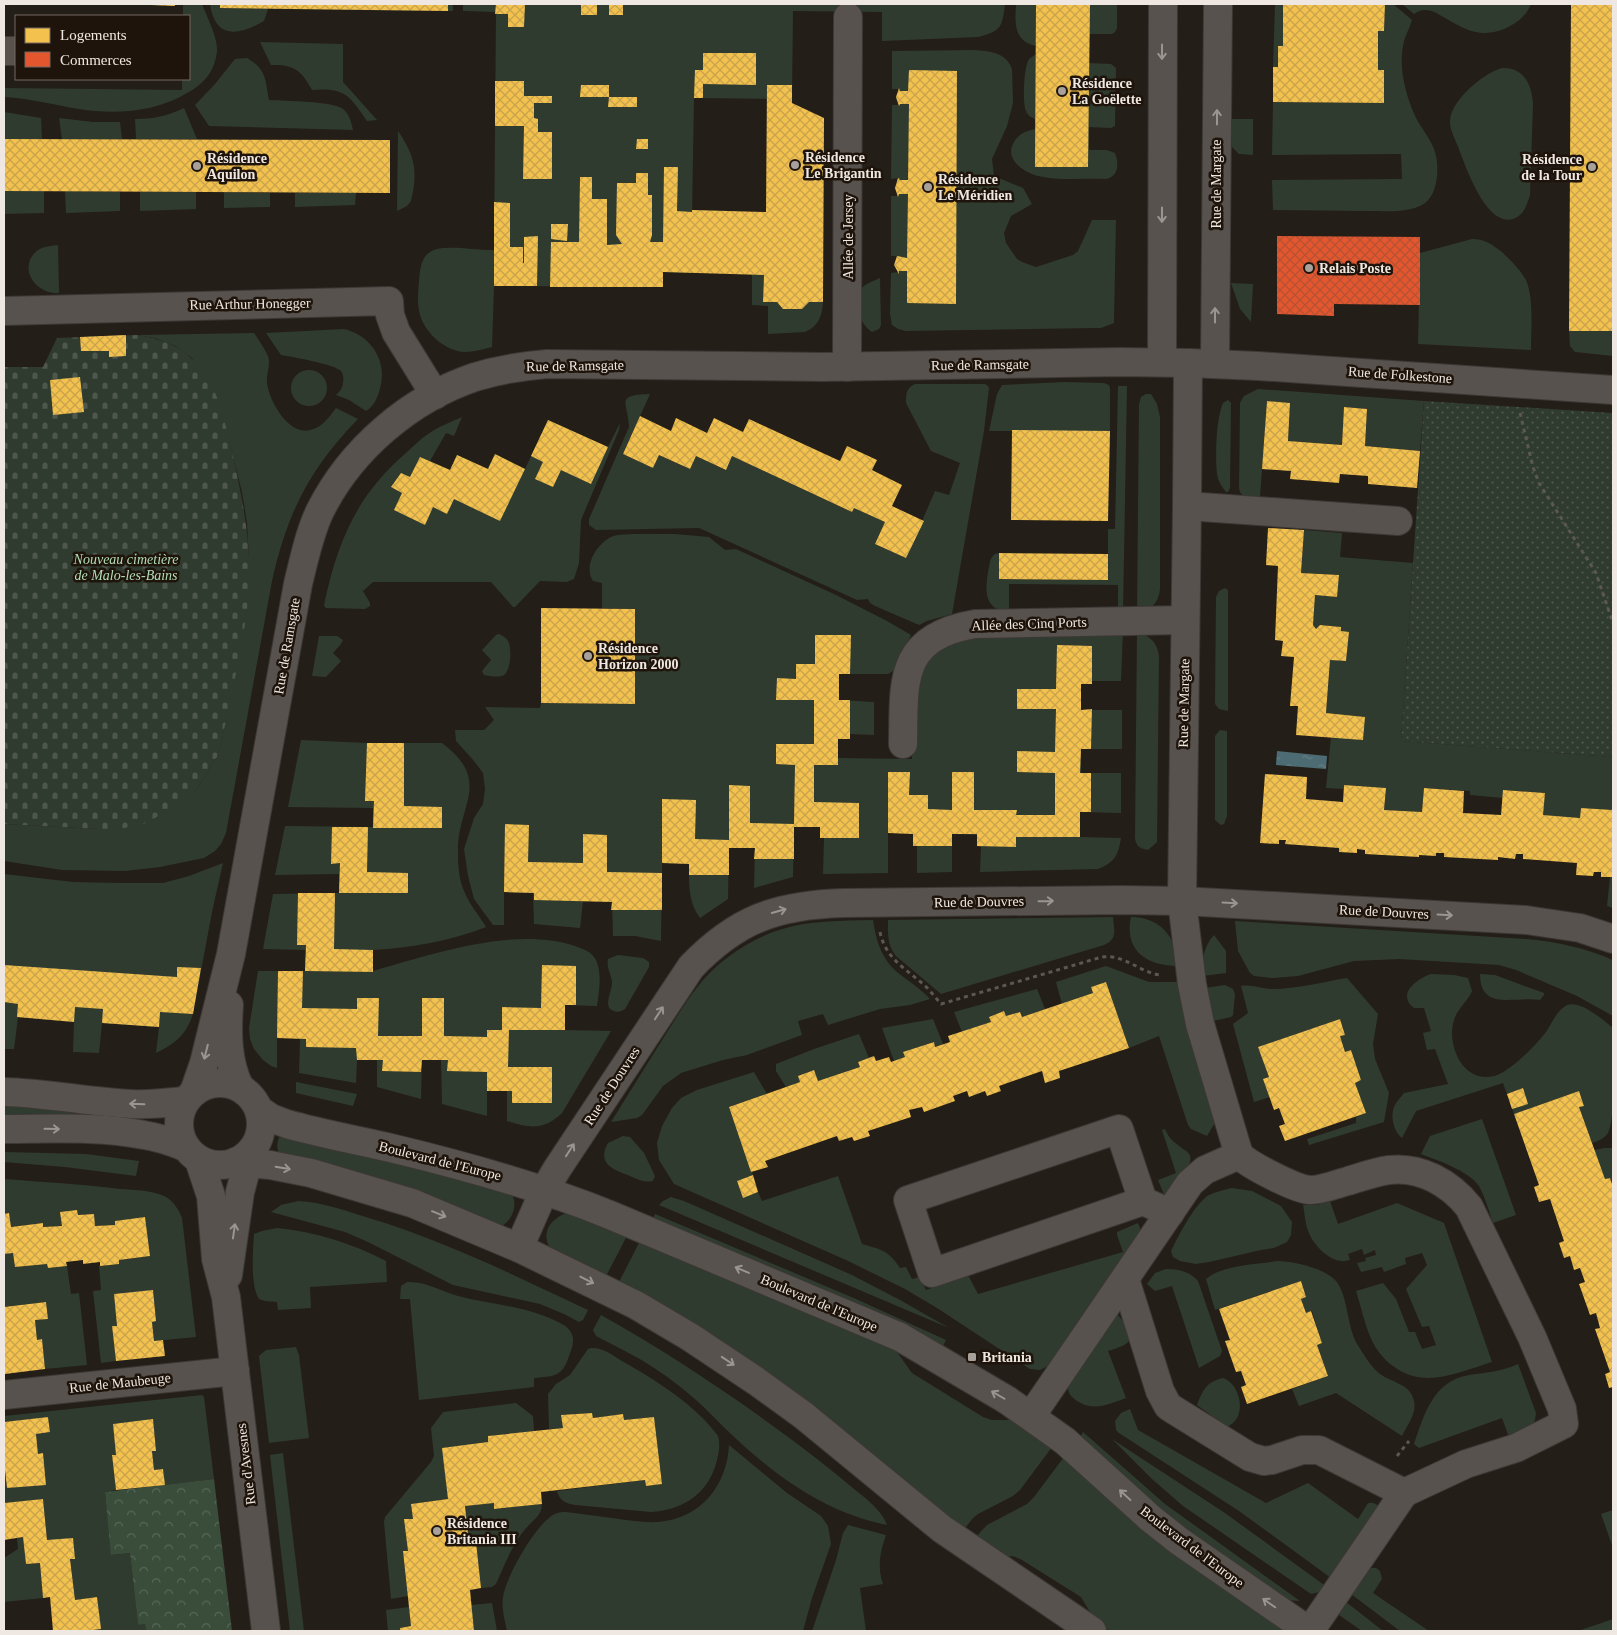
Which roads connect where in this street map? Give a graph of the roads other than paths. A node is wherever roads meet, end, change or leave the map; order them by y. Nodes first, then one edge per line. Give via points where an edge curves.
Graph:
1 (1162, 4) edge
2 (1218, 4) edge
3 (848, 17) dead end
4 (4, 311) edge
5 (1175, 363) junction
6 (1215, 364) junction
7 (847, 367) junction
8 (1613, 390) edge
9 (435, 395) junction
10 (1187, 506) junction
11 (1398, 521) dead end
12 (1185, 620) junction
13 (903, 744) dead end
14 (1182, 901) junction
15 (1613, 939) edge
16 (230, 954) junction
17 (240, 1088) junction
18 (4, 1092) edge
19 (190, 1096) junction
20 (259, 1110) junction
21 (4, 1129) edge
22 (192, 1153) junction
23 (1239, 1155) junction
24 (244, 1159) junction
25 (544, 1191) junction
26 (1143, 1201) junction
27 (1170, 1214) junction
28 (519, 1248) junction
29 (1125, 1279) junction
30 (226, 1297) junction
31 (235, 1371) junction
32 (4, 1396) edge
33 (1031, 1416) junction
34 (1404, 1494) junction
35 (266, 1631) edge
36 (1092, 1631) edge
37 (1309, 1631) edge

1 -> 5 street, Rue de Margate
6 -> 2 street, Rue de Margate
3 - 7 street, Allée de Jersey
4 - 9 street, Rue Arthur Honegger via 389,301 394,327
5 - 6 street, Rue de Folkestone
5 - 7 street, Rue de Ramsgate
5 - 10 street, Rue de Margate
6 - 8 street, Rue de Folkestone
7 - 9 street, Rue de Ramsgate via 547,364 476,377
9 - 16 street, Rue de Ramsgate via 400,417 364,448 328,496 312,533 296,593
10 - 11 street
10 - 12 street, Rue de Margate
12 - 13 street, Allée des Cinq Ports via 974,624 952,628 920,648 906,674
12 - 14 street, Rue de Margate
14 -> 15 street, Rue de Douvres via 1526,920 1562,924
14 - 23 street, Rue de Margate via 1200,1024
25 -> 14 street, Rue de Douvres via 691,967 722,938 742,925 788,908 822,904
16 - 17 street, Rue de Ramsgate via 228,1044 233,1074
16 -> 19 street, Rue de Ramsgate via 204,1063
17 - 19 street via 216,1082 201,1087
17 - 20 street
19 -> 18 street via 158,1104 133,1104
19 - 22 street via 179,1114 178,1126 180,1137
20 - 24 street via 258,1140
20 - 25 street, Boulevard de l'Europe via 287,1124 490,1174
21 -> 22 street via 120,1131 155,1137
22 - 24 street via 206,1163 219,1166
22 - 30 street, Rue d'Avesnes via 211,1196 216,1259
23 - 27 street via 1198,1175
23 - 34 street via 1249,1164 1306,1190 1387,1170 1417,1172 1454,1190 1469,1207 1532,1337 1562,1409 1564,1424 1516,1448 1466,1464
24 -> 28 street via 298,1170 394,1197
30 -> 24 street, Rue d'Avesnes
25 - 28 street, Rue de Douvres
33 -> 25 street, Boulevard de l'Europe via 900,1337 610,1215
26 - 26 street via 932,1273 908,1200 1119,1129
26 - 27 street
27 - 29 street
28 -> 36 street via 636,1304 714,1352 803,1415 942,1529
29 - 33 street
29 - 34 street via 1160,1391 1168,1406 1250,1457 1264,1461 1302,1450 1319,1450
30 - 31 street, Rue d'Avesnes
31 - 32 street, Rue de Maubeuge
31 - 35 street, Rue d'Avesnes
37 -> 33 street, Boulevard de l'Europe via 1150,1518 1070,1445
34 - 37 street

